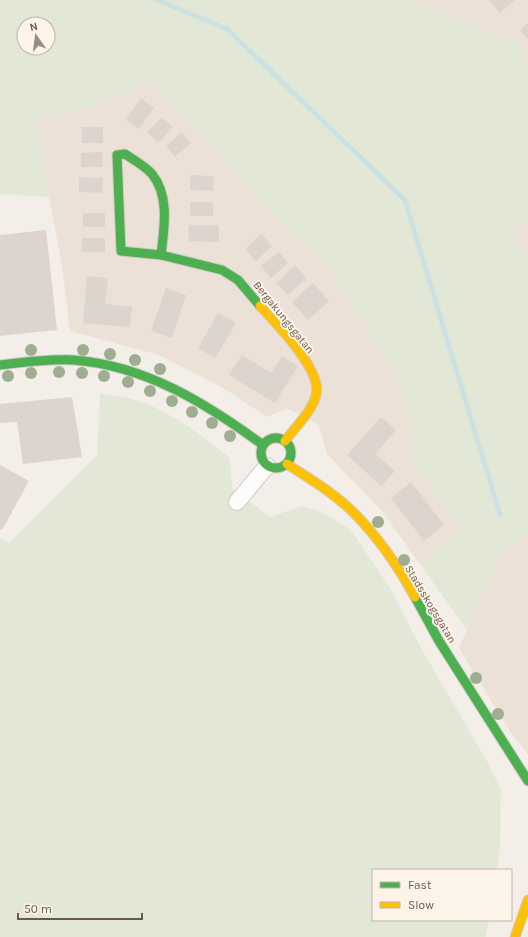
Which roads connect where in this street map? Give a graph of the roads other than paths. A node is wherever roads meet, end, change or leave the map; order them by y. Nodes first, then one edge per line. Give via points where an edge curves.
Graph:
1 (162, 256) junction
2 (0, 364) edge
3 (285, 441) junction
4 (263, 446) junction
5 (287, 464) junction
6 (267, 466) junction
7 (237, 502) dead end
8 (528, 781) edge
9 (528, 900) edge
10 (515, 937) edge

1 - 1 street, Bergakungsgatan via 162,193 152,175 139,163 125,154 117,155 121,251
1 - 3 street, Bergakungsgatan via 222,270 238,280 284,333 310,368 316,381 314,402
2 - 4 street via 82,361 126,369 181,392
3 - 4 street via 274,438
3 - 5 street via 291,450
4 - 6 street via 261,456
5 - 6 street via 278,469
5 - 8 street, Stadsskogsgatan via 323,487 353,512 374,535
6 - 7 street
9 - 10 street

